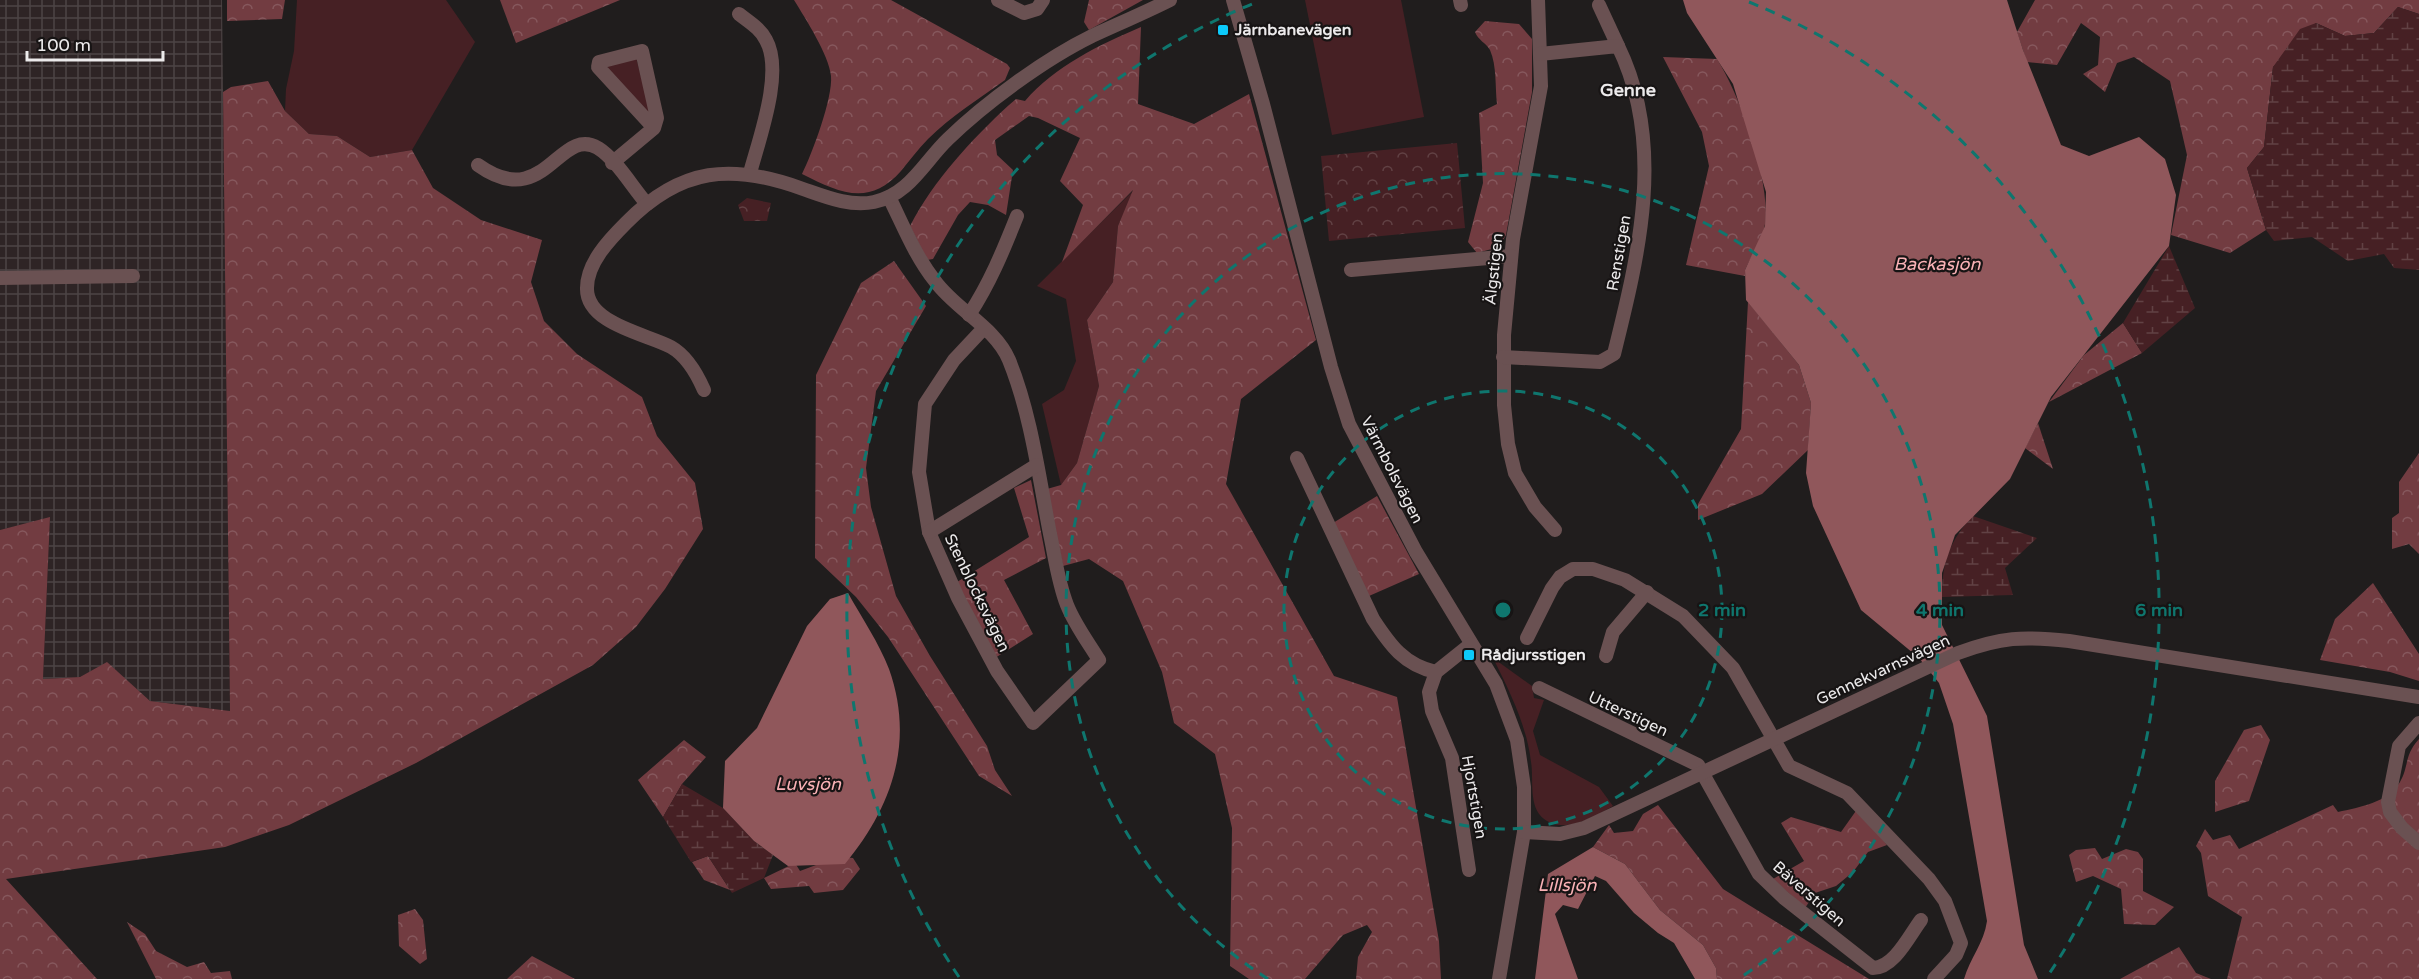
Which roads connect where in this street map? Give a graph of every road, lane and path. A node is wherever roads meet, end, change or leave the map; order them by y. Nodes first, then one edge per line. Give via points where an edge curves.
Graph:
1 (998, 0) edge
2 (1043, 0) edge
3 (1170, 0) edge
4 (1233, 0) edge
5 (1538, 0) edge
6 (1599, 5) dead end
7 (739, 14) dead end
8 (1618, 46) junction
9 (1540, 54) junction
10 (654, 128) junction
11 (612, 163) junction
12 (478, 165) dead end
13 (750, 173) junction
14 (889, 197) junction
15 (647, 204) junction
16 (1017, 216) dead end
17 (1512, 256) junction
18 (1351, 270) dead end
19 (133, 276) dead end
20 (0, 278) edge
21 (969, 315) junction
22 (984, 328) junction
23 (1503, 357) junction
24 (704, 390) dead end
25 (1296, 458) dead end
26 (1037, 465) junction
27 (1555, 530) dead end
28 (929, 532) junction
29 (1647, 592) junction
30 (1527, 638) dead end
31 (1471, 644) junction
32 (1606, 656) dead end
33 (1436, 672) junction
34 (1539, 688) dead end
35 (2419, 697) edge
36 (2419, 723) edge
37 (1772, 739) junction
38 (1702, 771) junction
39 (1524, 832) junction
40 (2419, 843) edge
41 (1469, 870) dead end
42 (1921, 921) dead end
43 (1499, 979) edge
44 (1934, 979) edge

1 - 2 street via 1024,13 1033,11
3 - 14 street via 1085,40 1008,90 948,139 911,181
4 - 31 street, Värmbolsvägen via 1349,424 1416,552
5 - 9 street, Älgstigen
6 - 8 street, Renstigen
7 - 13 street via 761,32 773,62
8 - 9 street
8 - 23 street, Renstigen via 1632,80 1646,176 1636,257 1614,354 1600,362
9 - 17 street, Älgstigen via 1540,100 1516,212
10 - 10 street via 657,118 642,51 599,62 598,67
10 - 11 street
11 - 12 street via 598,148 581,145 525,180 489,173
11 - 15 street
13 - 14 street via 851,203 873,203
13 - 15 street via 709,174
14 - 21 street, Stenblocksvägen via 934,281
15 - 24 street via 615,234 596,260 589,272 589,299 597,311 624,329 673,348 691,365
16 - 21 street via 984,294
17 - 18 street
17 - 23 street, Älgstigen
19 - 20 street
21 - 22 street, Stenblocksvägen
22 - 26 street, Stenblocksvägen via 999,342 1010,362
22 - 28 street, Stenblocksvägen via 954,360 925,404 919,472
23 - 27 street, Älgstigen via 1510,460 1521,487
25 - 33 street via 1385,639 1414,666
26 - 28 street
26 - 28 street, Stenblocksvägen via 1062,591 1073,619 1099,660 1033,723 975,633
29 - 30 street via 1593,569 1573,568 1556,583
29 - 32 street via 1612,632
29 - 37 street via 1683,616 1733,668
31 - 33 street
31 - 39 street, Värmbolsvägen via 1496,684 1517,740 1524,787
33 - 41 street, Hjortstigen via 1430,701 1452,758
34 - 38 street, Utterstigen via 1694,762
35 - 37 street, Gennekvarnsvägen via 2028,636 1991,641 1958,653
36 - 40 street via 2399,746 2388,802 2402,828
37 - 38 street, Gennekvarnsvägen
37 - 44 street via 1789,765 1847,793 1940,892 1961,944
38 - 39 street, Gennekvarnsvägen via 1584,828 1560,834
38 - 42 street, Bäverstigen via 1764,880 1873,968 1890,962
39 - 43 street, Värmbolsvägen

